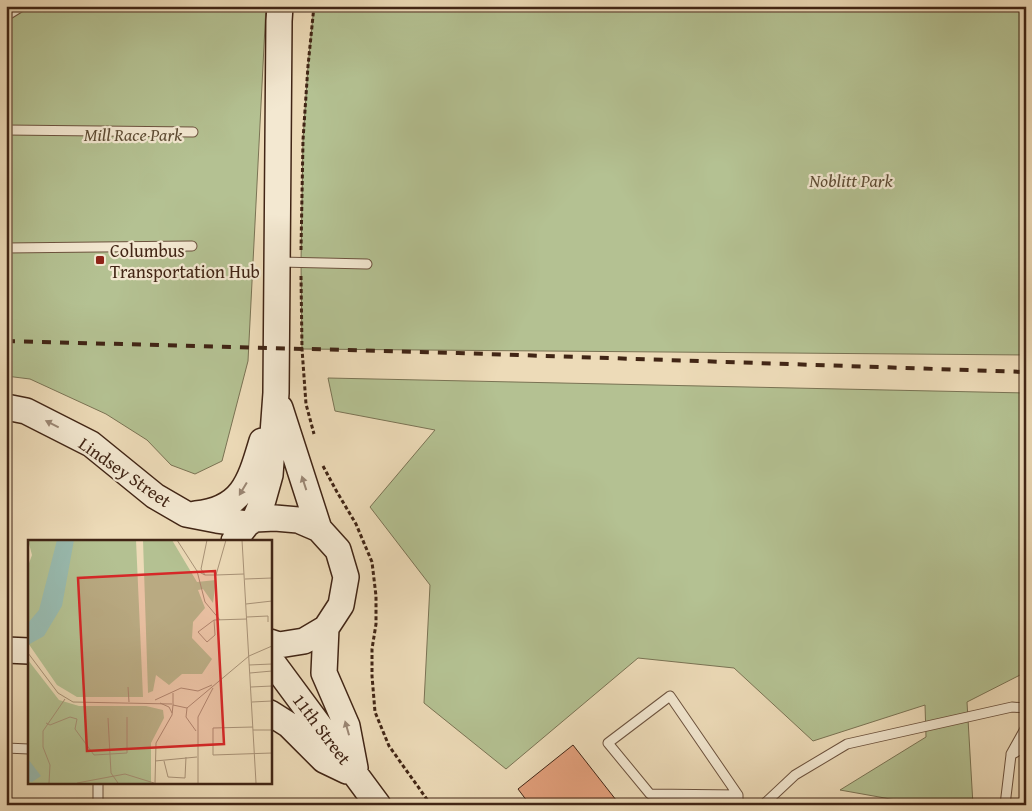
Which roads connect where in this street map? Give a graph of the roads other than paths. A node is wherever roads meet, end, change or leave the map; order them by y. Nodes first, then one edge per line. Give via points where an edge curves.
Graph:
1 (22, 6) edge
2 (280, 6) edge
3 (6, 16) edge
4 (6, 130) edge
5 (193, 132) dead end
6 (192, 246) dead end
7 (6, 248) edge
8 (289, 262) junction
9 (367, 264) dead end
10 (276, 393) junction
11 (6, 407) edge
12 (186, 514) junction
13 (245, 528) edge
14 (319, 529) junction
15 (326, 628) junction
16 (271, 642) edge
17 (6, 650) edge
18 (28, 651) edge
19 (271, 660) edge
20 (1026, 708) edge
21 (271, 714) edge
22 (1026, 727) edge
23 (1026, 746) edge
24 (6, 748) edge
25 (28, 749) edge
26 (1011, 754) junction
27 (356, 775) junction
28 (98, 784) edge
29 (738, 800) edge
30 (98, 805) edge
31 (378, 805) edge
32 (762, 805) edge
33 (1005, 805) edge

1 - 3 lane
2 - 8 main road
4 - 5 lane
6 - 7 lane
8 - 9 lane
8 - 10 main road
10 -> 12 main road via 253,473 239,496 224,507
10 - 13 main road via 270,475 263,500
14 -> 10 main road
12 -> 11 main road, Lindsey Street via 155,496 91,444 26,411
12 - 13 main road, Lindsey Street
13 - 14 main road, Lindsey Street via 275,518 298,520
14 - 15 main road via 338,550 346,577 342,605
15 - 16 main road via 304,641 280,645
27 -> 15 main road, 11th Street via 347,726 324,673
17 - 18 main road
19 - 27 main road, 11th Street
20 - 32 lane via 1012,707 847,744 795,775
21 - 27 main road via 289,725 324,760
22 - 26 lane
23 - 26 lane
24 - 25 lane
26 - 33 lane
27 - 31 main road, 11th Street
28 - 30 lane
29 - 29 lane via 670,696 608,743 650,794

